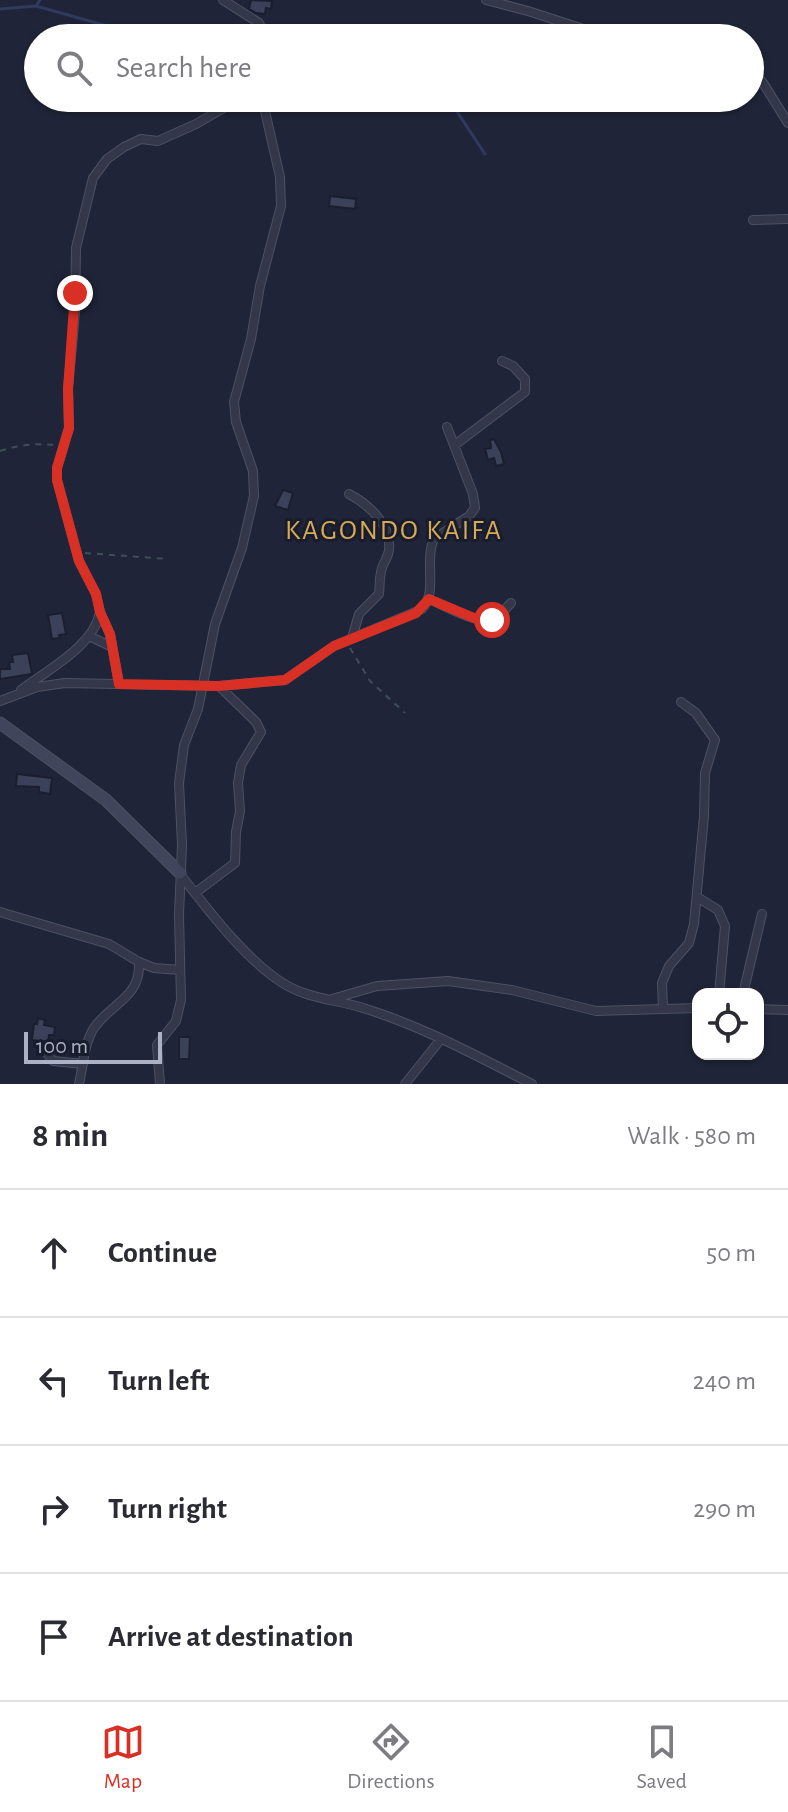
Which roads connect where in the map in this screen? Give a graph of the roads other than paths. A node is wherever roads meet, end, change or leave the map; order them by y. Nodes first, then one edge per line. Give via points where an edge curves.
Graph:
1 (223, 0) edge
2 (486, 0) edge
3 (259, 24) edge
4 (568, 24) edge
5 (764, 85) edge
6 (217, 112) edge
7 (265, 112) edge
8 (788, 123) edge
9 (788, 219) edge
10 (753, 220) dead end
11 (502, 361) dead end
12 (447, 427) dead end
13 (456, 444) junction
14 (349, 494) dead end
15 (429, 599) junction
16 (511, 603) dead end
17 (100, 612) junction
18 (89, 636) junction
19 (349, 639) junction
20 (112, 647) junction
21 (119, 684) junction
22 (205, 685) junction
23 (219, 686) junction
24 (17, 693) junction
25 (0, 701) edge
26 (681, 702) dead end
27 (0, 723) edge
28 (180, 873) junction
29 (195, 893) junction
30 (697, 897) junction
31 (0, 912) edge
32 (762, 914) dead end
33 (139, 962) junction
34 (180, 970) junction
35 (720, 988) edge
36 (744, 988) edge
37 (328, 1001) junction
38 (692, 1008) edge
39 (663, 1009) junction
40 (764, 1009) edge
41 (788, 1010) edge
42 (441, 1039) junction
43 (42, 1047) dead end
44 (83, 1064) junction
45 (79, 1084) edge
46 (160, 1084) edge
47 (405, 1084) edge
48 (531, 1084) edge

1 - 3 street
2 - 4 street
5 - 8 street
6 - 17 street via 158,141 141,139 107,159 93,178 76,248 69,428 57,480
7 - 22 street via 281,206 234,402 254,496 215,624
9 - 10 street
11 - 13 street via 525,379 525,392
12 - 13 street
13 - 15 street via 475,508 434,539
14 - 19 street via 376,515 389,549 379,594 359,614
15 - 16 street via 486,620
15 - 19 street via 416,613
17 - 18 street
17 - 20 street
18 - 20 street
18 - 24 street
19 - 23 street via 285,680
20 - 21 street
21 - 22 street
21 - 24 street via 65,683
22 - 23 street
22 - 28 street via 184,745
23 - 29 street via 261,732 241,765 235,863
24 - 25 street
26 - 30 street via 715,740 705,773
27 - 28 street via 106,800
28 - 29 street
28 - 34 street
29 - 37 street via 265,970 287,986
30 - 35 street via 718,910 725,926
30 - 39 street via 689,943 662,983
31 - 33 street via 109,944
32 - 36 street
33 - 34 street
33 - 44 street via 135,987 91,1032
34 - 46 street via 180,1011 157,1045
37 - 39 street via 377,986 448,981 596,1011
37 - 42 street via 361,1007
38 - 39 street
40 - 41 street
42 - 47 street
42 - 48 street
43 - 44 street via 53,1061
44 - 45 street

